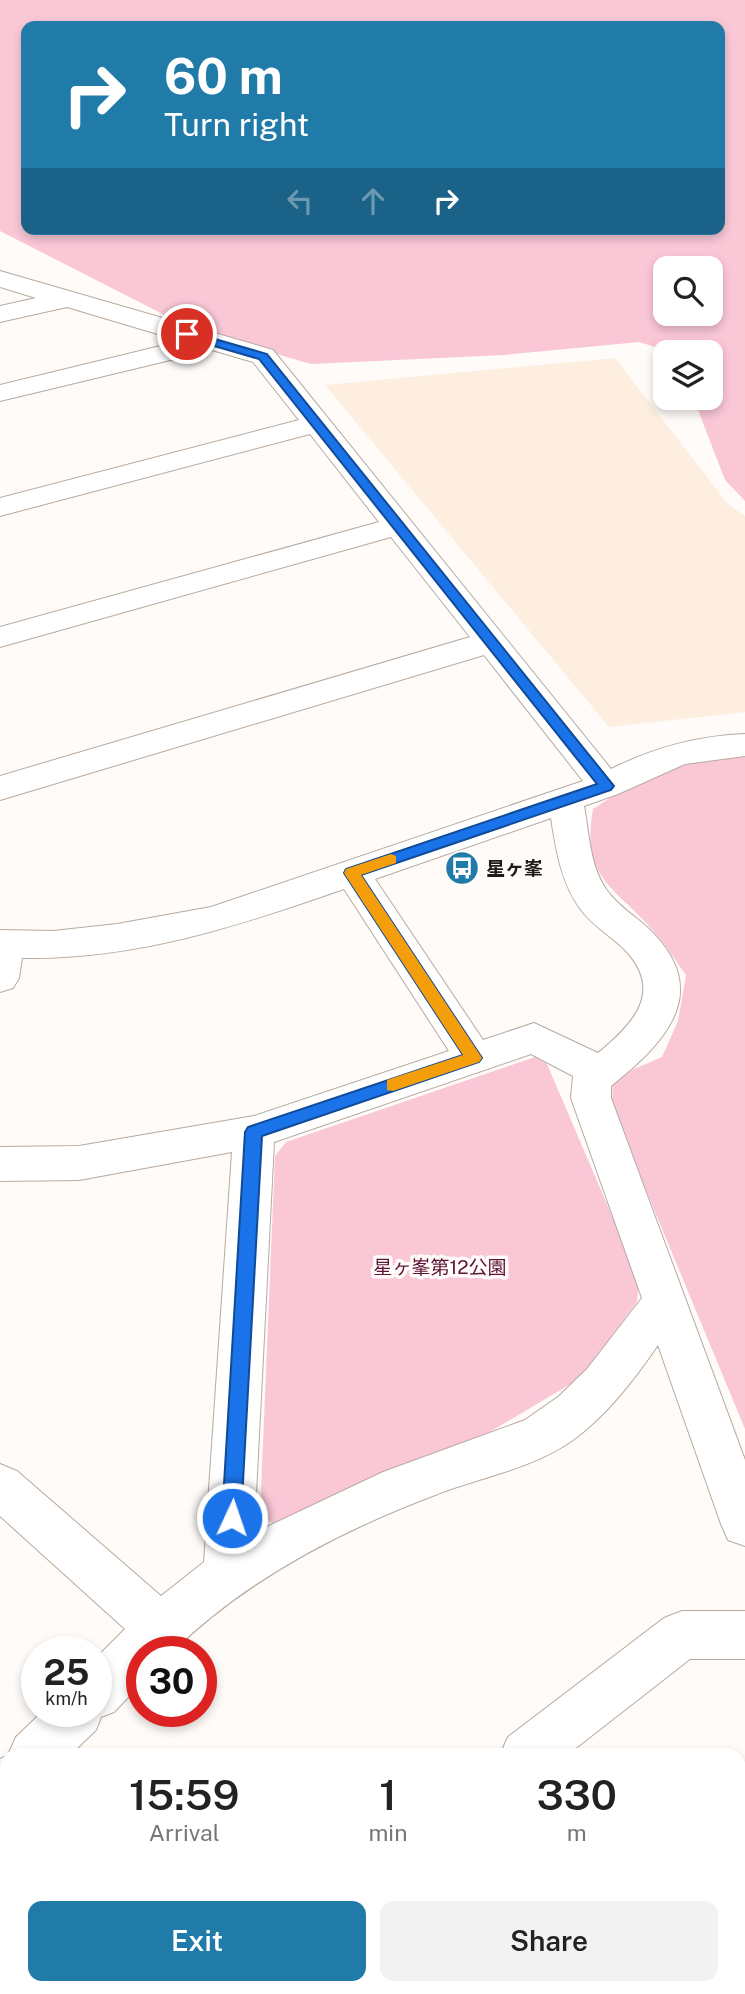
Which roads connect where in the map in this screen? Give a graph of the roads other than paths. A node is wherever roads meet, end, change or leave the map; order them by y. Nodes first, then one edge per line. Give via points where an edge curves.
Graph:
1 (0, 279) edge
2 (66, 299) junction
3 (0, 314) edge
4 (212, 341) junction
5 (0, 393) edge
6 (317, 424) junction
7 (0, 507) edge
8 (398, 526) junction
9 (0, 637) edge
10 (491, 642) junction
11 (745, 745) edge
12 (606, 786) junction
13 (0, 788) edge
14 (565, 801) junction
15 (352, 873) junction
16 (2, 956) edge
17 (474, 1058) junction
18 (600, 1072) junction
19 (254, 1132) junction
20 (0, 1164) edge
21 (664, 1302) junction
22 (0, 1486) edge
23 (745, 1524) edge
24 (228, 1573) junction
25 (161, 1629) junction
26 (745, 1635) edge
27 (112, 1678) edge
28 (63, 1727) edge
29 (41, 1748) edge
30 (535, 1748) edge

1 - 2 street
2 - 3 street
2 - 4 street
4 - 5 street
4 - 6 street via 263,356
6 - 7 street
6 - 8 street
8 - 9 street
8 - 10 street
10 - 12 street
10 - 13 street
11 - 12 street via 682,751
12 - 14 street
14 - 15 street
14 - 18 street via 581,873 593,898 644,948 660,978 663,1002 640,1041
15 - 16 street via 214,920
15 - 17 street
17 - 18 street via 534,1038
17 - 19 street
18 - 21 street via 591,1080 591,1098
19 - 20 street via 79,1163
19 - 24 street
21 - 23 street
21 - 24 street via 603,1387 554,1426 502,1454 414,1482 327,1521
22 - 25 street
24 - 25 street
25 - 27 street
26 - 30 street via 682,1635
28 - 29 street

